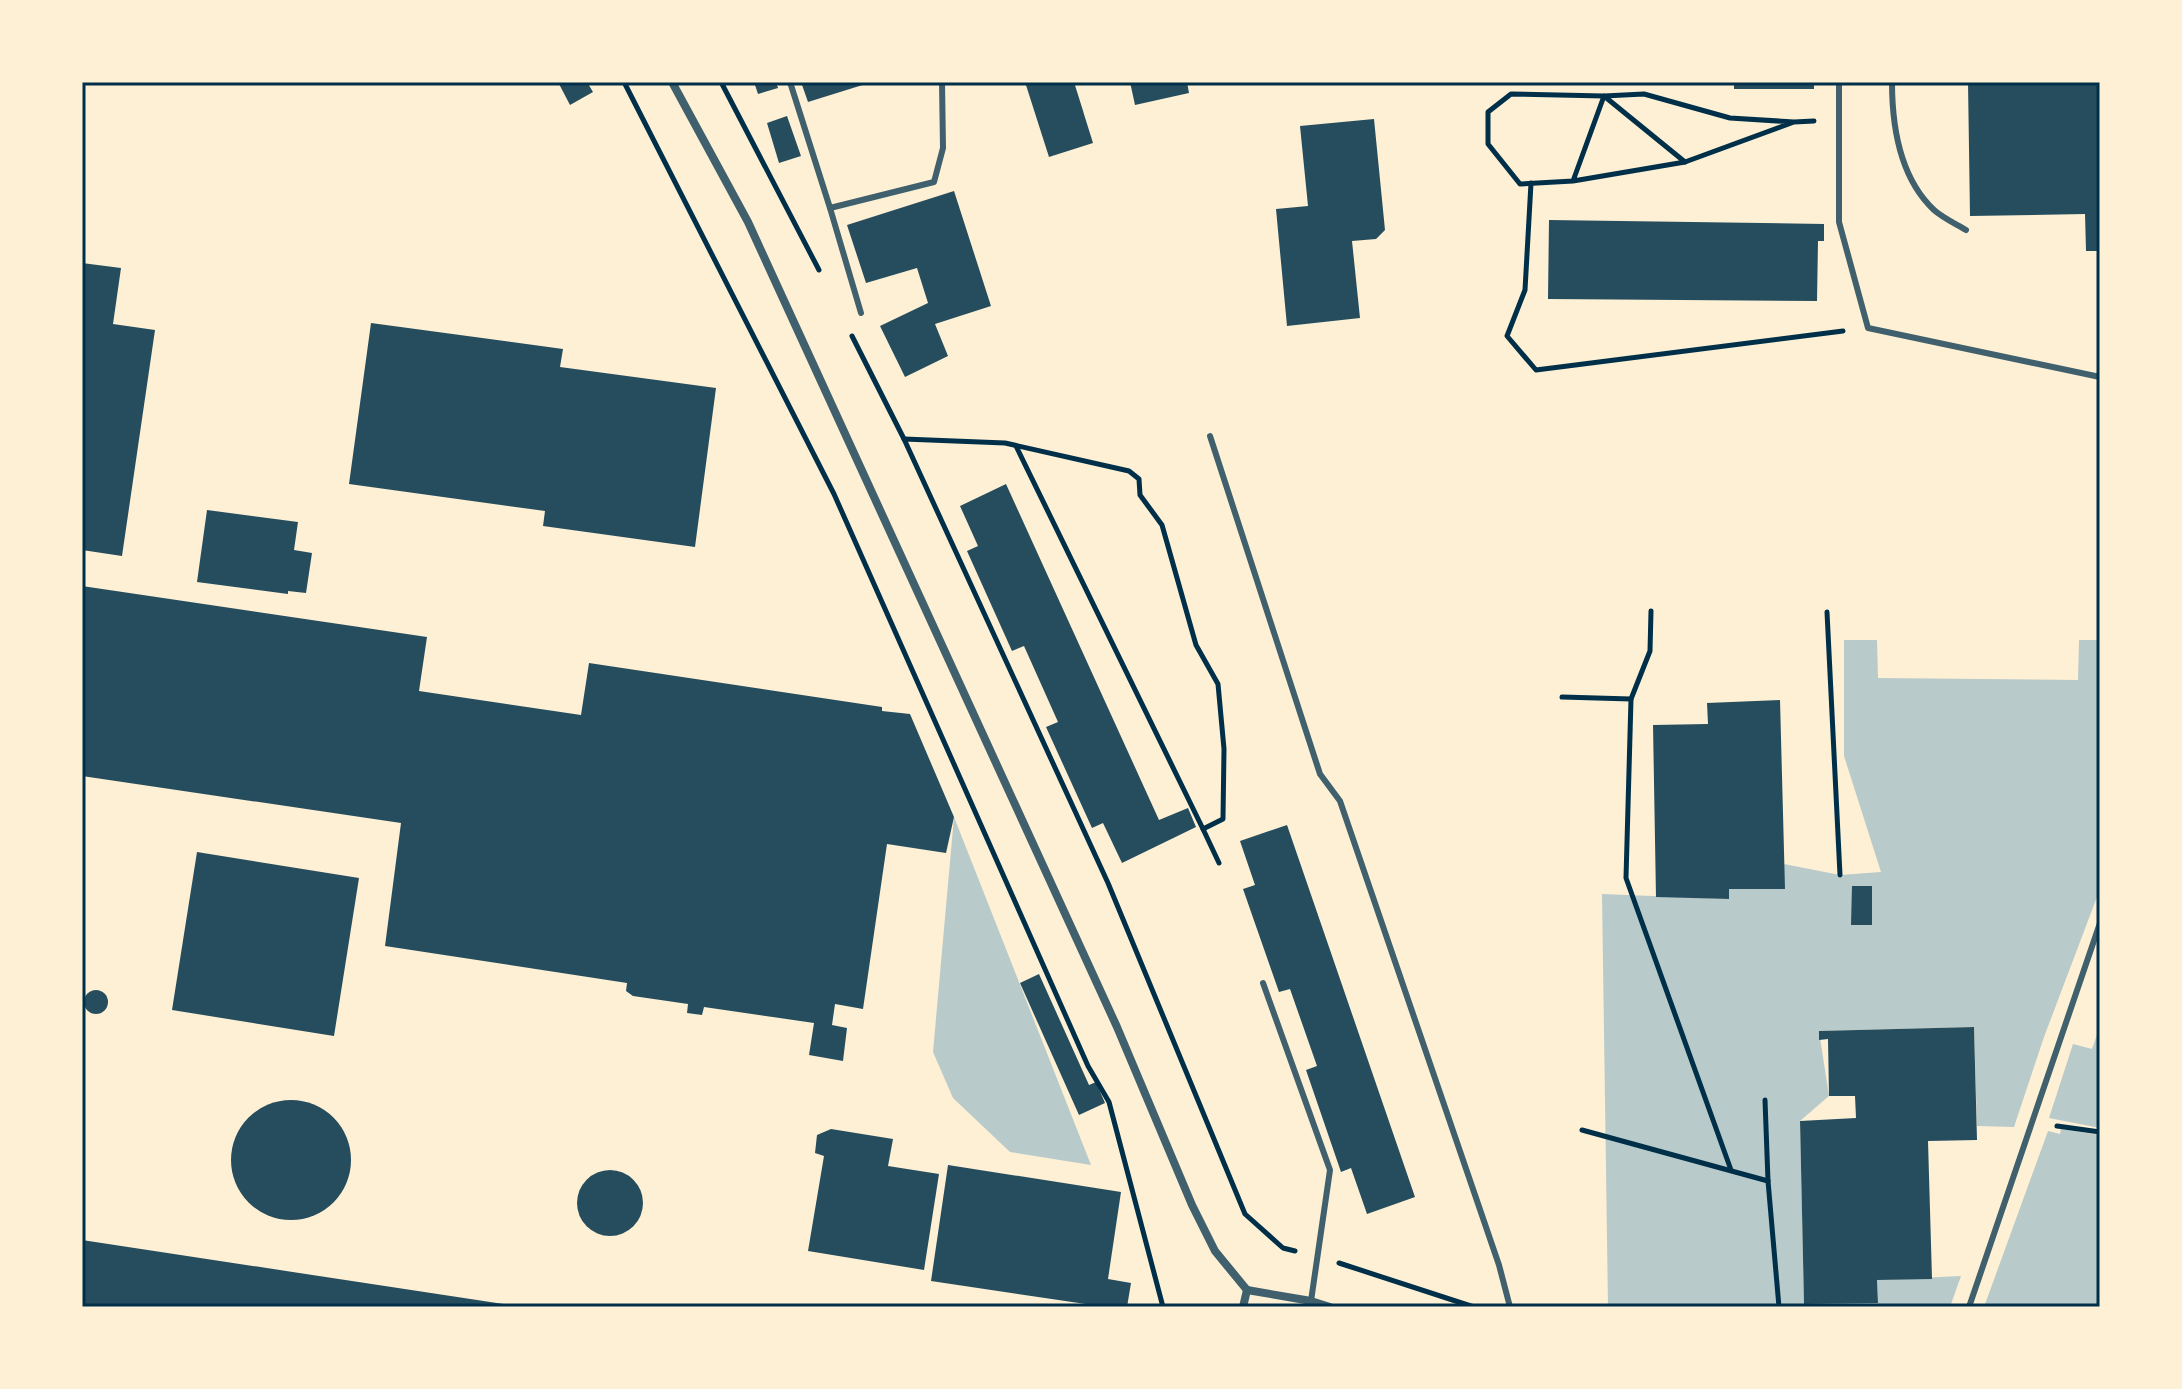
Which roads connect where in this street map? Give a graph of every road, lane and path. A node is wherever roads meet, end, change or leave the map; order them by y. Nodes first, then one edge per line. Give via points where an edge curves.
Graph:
1 (624, 82) edge
2 (672, 82) edge
3 (721, 82) edge
4 (790, 82) edge
5 (942, 82) edge
6 (1839, 82) edge
7 (1892, 82) edge
8 (1604, 96) junction
9 (1839, 120) junction
10 (1794, 122) junction
11 (1685, 162) junction
12 (1573, 181) junction
13 (1531, 183) junction
14 (830, 208) junction
15 (1966, 230) dead end
16 (820, 273) dead end
17 (861, 313) dead end
18 (848, 328) dead end
19 (1868, 328) junction
20 (2100, 377) edge
21 (1210, 436) dead end
22 (904, 439) junction
23 (1015, 445) junction
24 (1651, 611) dead end
25 (1827, 612) dead end
26 (1562, 697) dead end
27 (1631, 699) junction
28 (1203, 829) junction
29 (1219, 863) dead end
30 (1840, 875) dead end
31 (2100, 923) edge
32 (1263, 983) dead end
33 (1765, 1100) dead end
34 (2032, 1123) junction
35 (1582, 1130) dead end
36 (2100, 1132) edge
37 (1731, 1170) junction
38 (1768, 1181) junction
39 (1318, 1257) junction
40 (1247, 1290) junction
41 (1311, 1301) junction
42 (1163, 1307) edge
43 (1243, 1307) edge
44 (1330, 1307) edge
45 (1474, 1307) edge
46 (1510, 1307) edge
47 (1779, 1307) edge
48 (1969, 1307) edge

1 - 42 path via 834,494 1088,1066 1109,1102
2 - 40 street via 748,222 1117,1027 1192,1205 1215,1251
3 - 16 path
4 - 14 lane
5 - 14 lane via 943,148 934,182
6 - 9 lane
7 - 15 lane via 1897,140 1909,178 1935,211
8 - 10 path via 1644,94 1730,118
8 - 11 path
8 - 12 path
8 - 13 path via 1511,94 1488,112 1488,144 1520,184
9 - 10 path
9 - 19 lane via 1839,222
10 - 11 path
11 - 12 path
12 - 13 path
13 - 19 path via 1525,290 1507,336 1536,370
14 - 17 lane
18 - 22 path
19 - 20 lane
21 - 46 lane via 1320,774 1340,801
22 - 23 path
22 - 39 path via 1108,883 1245,1214 1283,1248
23 - 28 path
23 - 28 path via 1129,471 1139,479 1140,495 1162,525 1196,645 1218,684 1223,819
24 - 27 path via 1650,651
25 - 30 path
26 - 27 path
27 - 37 path via 1626,878
28 - 29 path
31 - 34 lane
32 - 39 lane via 1330,1170
33 - 38 path
34 - 36 path
34 - 48 lane
35 - 37 path
37 - 38 path
38 - 47 path
39 - 41 lane
39 - 45 path
40 - 41 street
40 - 43 street
41 - 44 street

